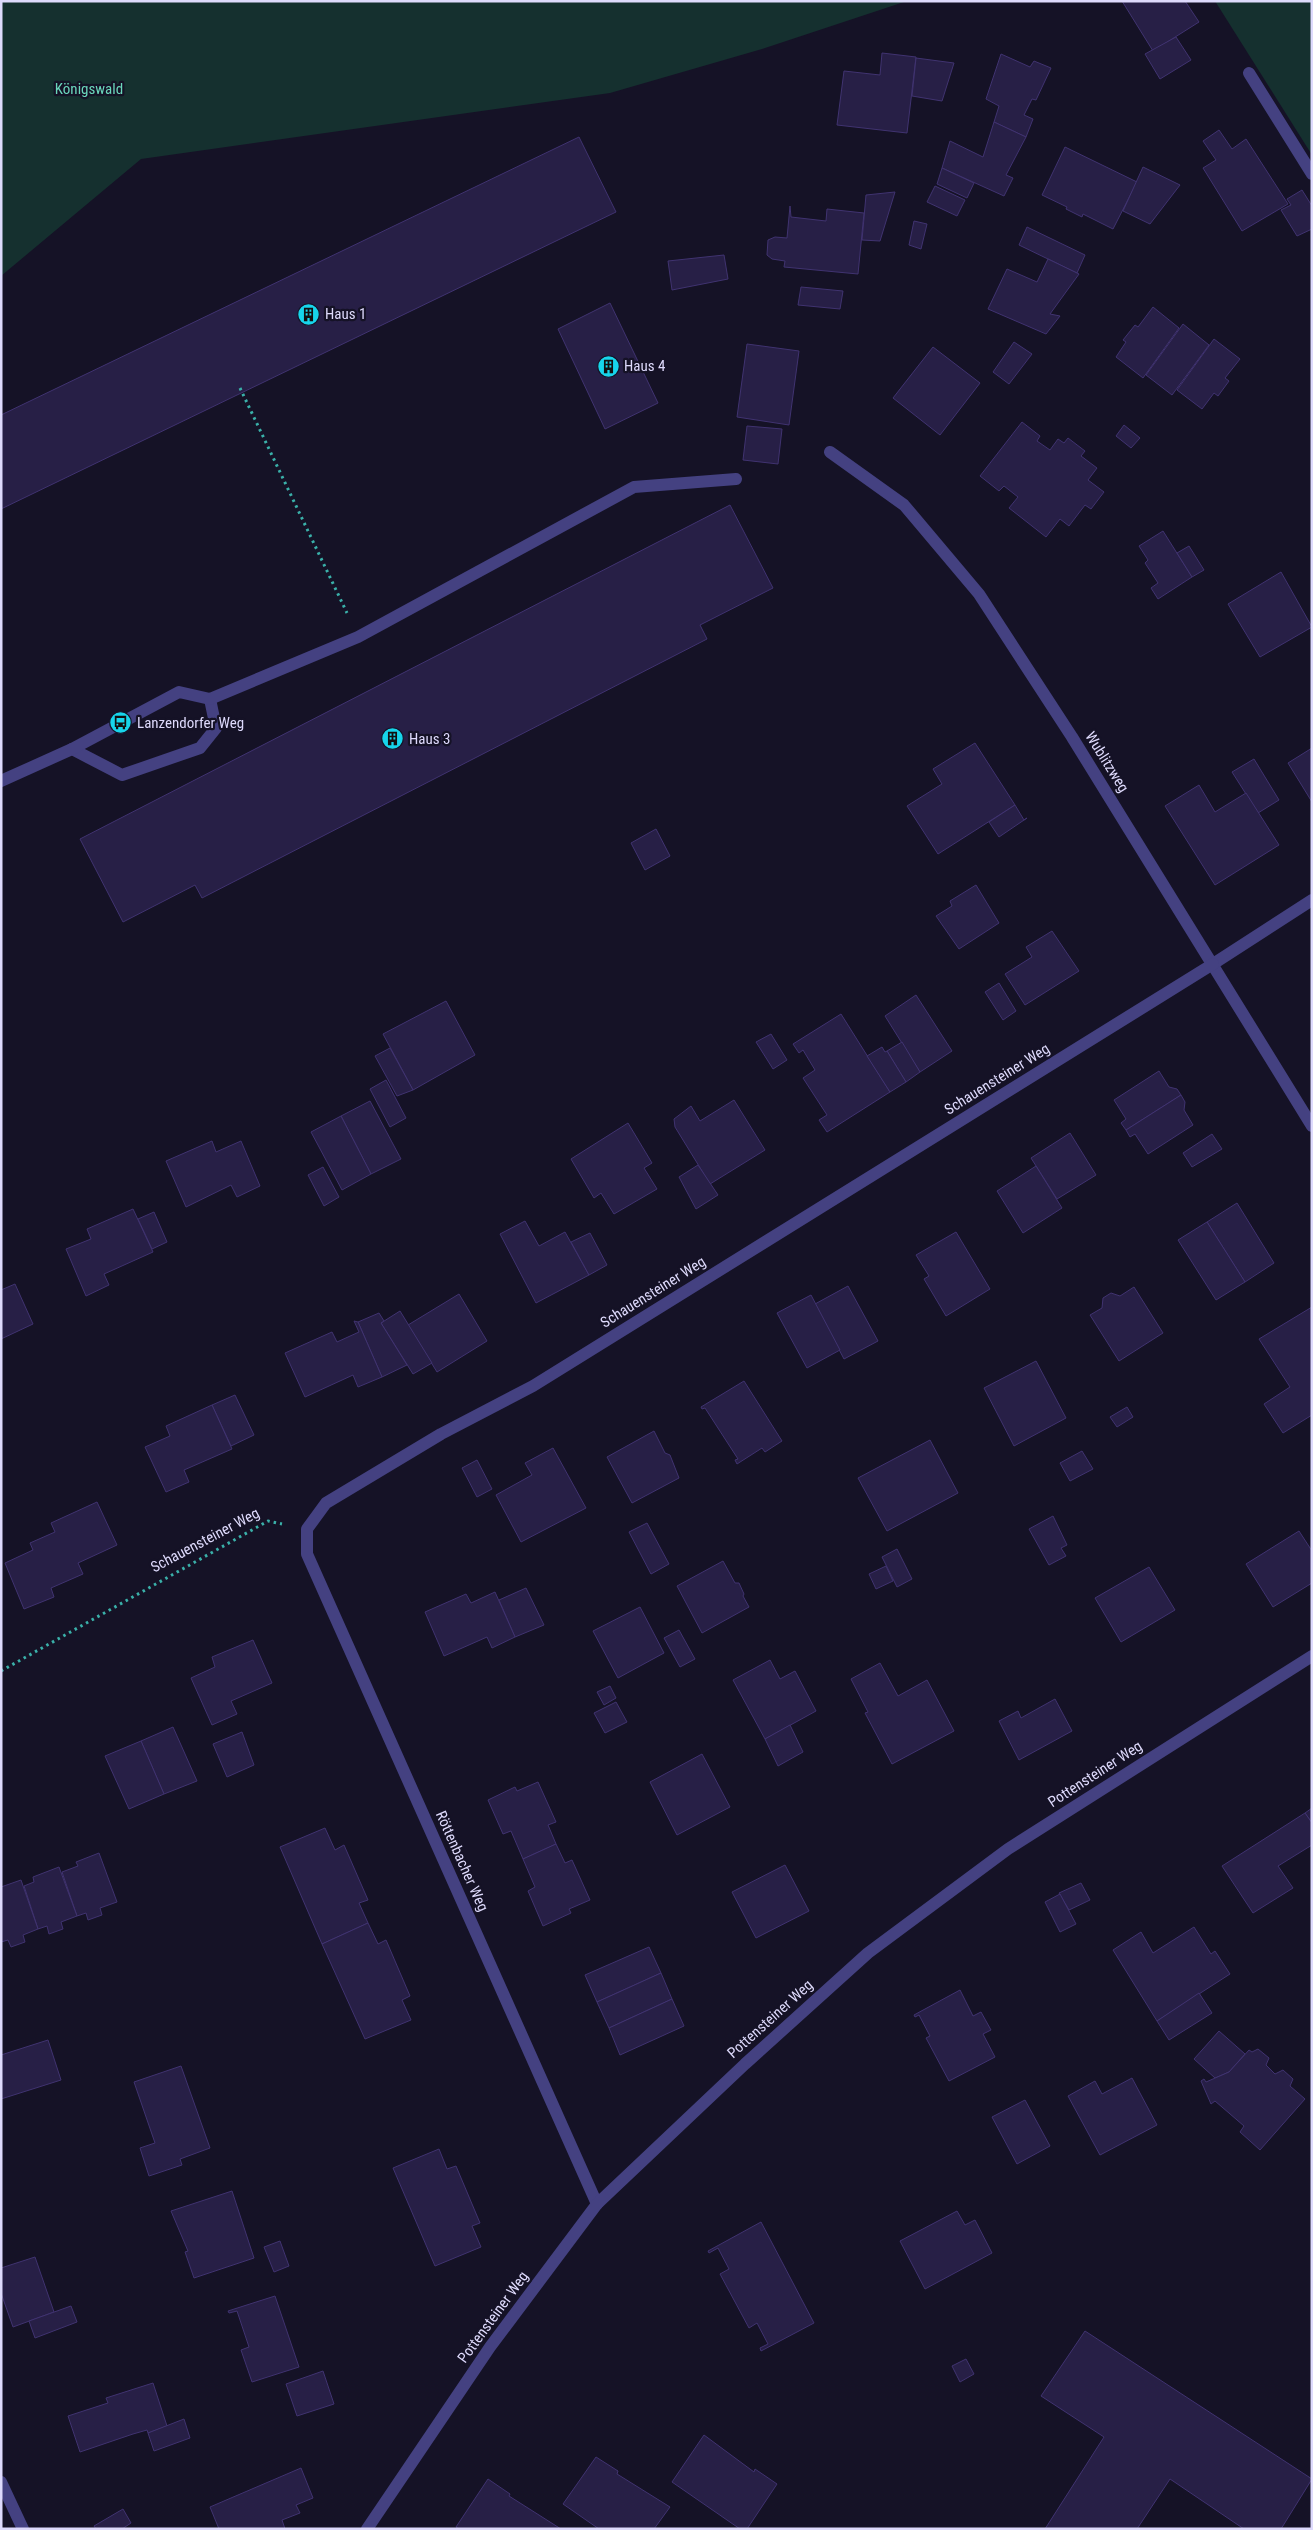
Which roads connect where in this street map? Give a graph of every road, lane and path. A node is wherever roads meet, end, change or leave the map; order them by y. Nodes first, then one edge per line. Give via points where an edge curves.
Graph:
1 (1249, 73) dead end
2 (1312, 174) edge
3 (240, 388) dead end
4 (830, 452) dead end
5 (736, 478) dead end
6 (358, 636) junction
7 (210, 699) junction
8 (72, 749) junction
9 (1, 781) edge
10 (1312, 900) edge
11 (1213, 964) junction
12 (1312, 1126) edge
13 (307, 1529) junction
14 (1312, 1656) edge
15 (1, 1671) edge
16 (597, 2204) junction
17 (1, 2482) edge
18 (22, 2529) edge
19 (367, 2529) edge

1 - 2 street
3 - 6 path
4 - 11 street, Wublitzweg via 904,505 979,594
5 - 6 street via 634,486
6 - 7 street
7 - 8 street via 179,692
7 - 8 street via 216,728 200,748 122,775
8 - 9 street
10 - 11 street, Schauensteiner Weg
11 - 12 street, Wublitzweg
11 - 13 street, Schauensteiner Weg via 533,1386 441,1434 326,1503
13 - 15 path, Schauensteiner Weg via 268,1522
13 - 16 street, Röttenbacher Weg via 307,1554
14 - 16 street, Pottensteiner Weg via 1008,1849 868,1953
16 - 19 street, Pottensteiner Weg via 490,2347
17 - 18 street

